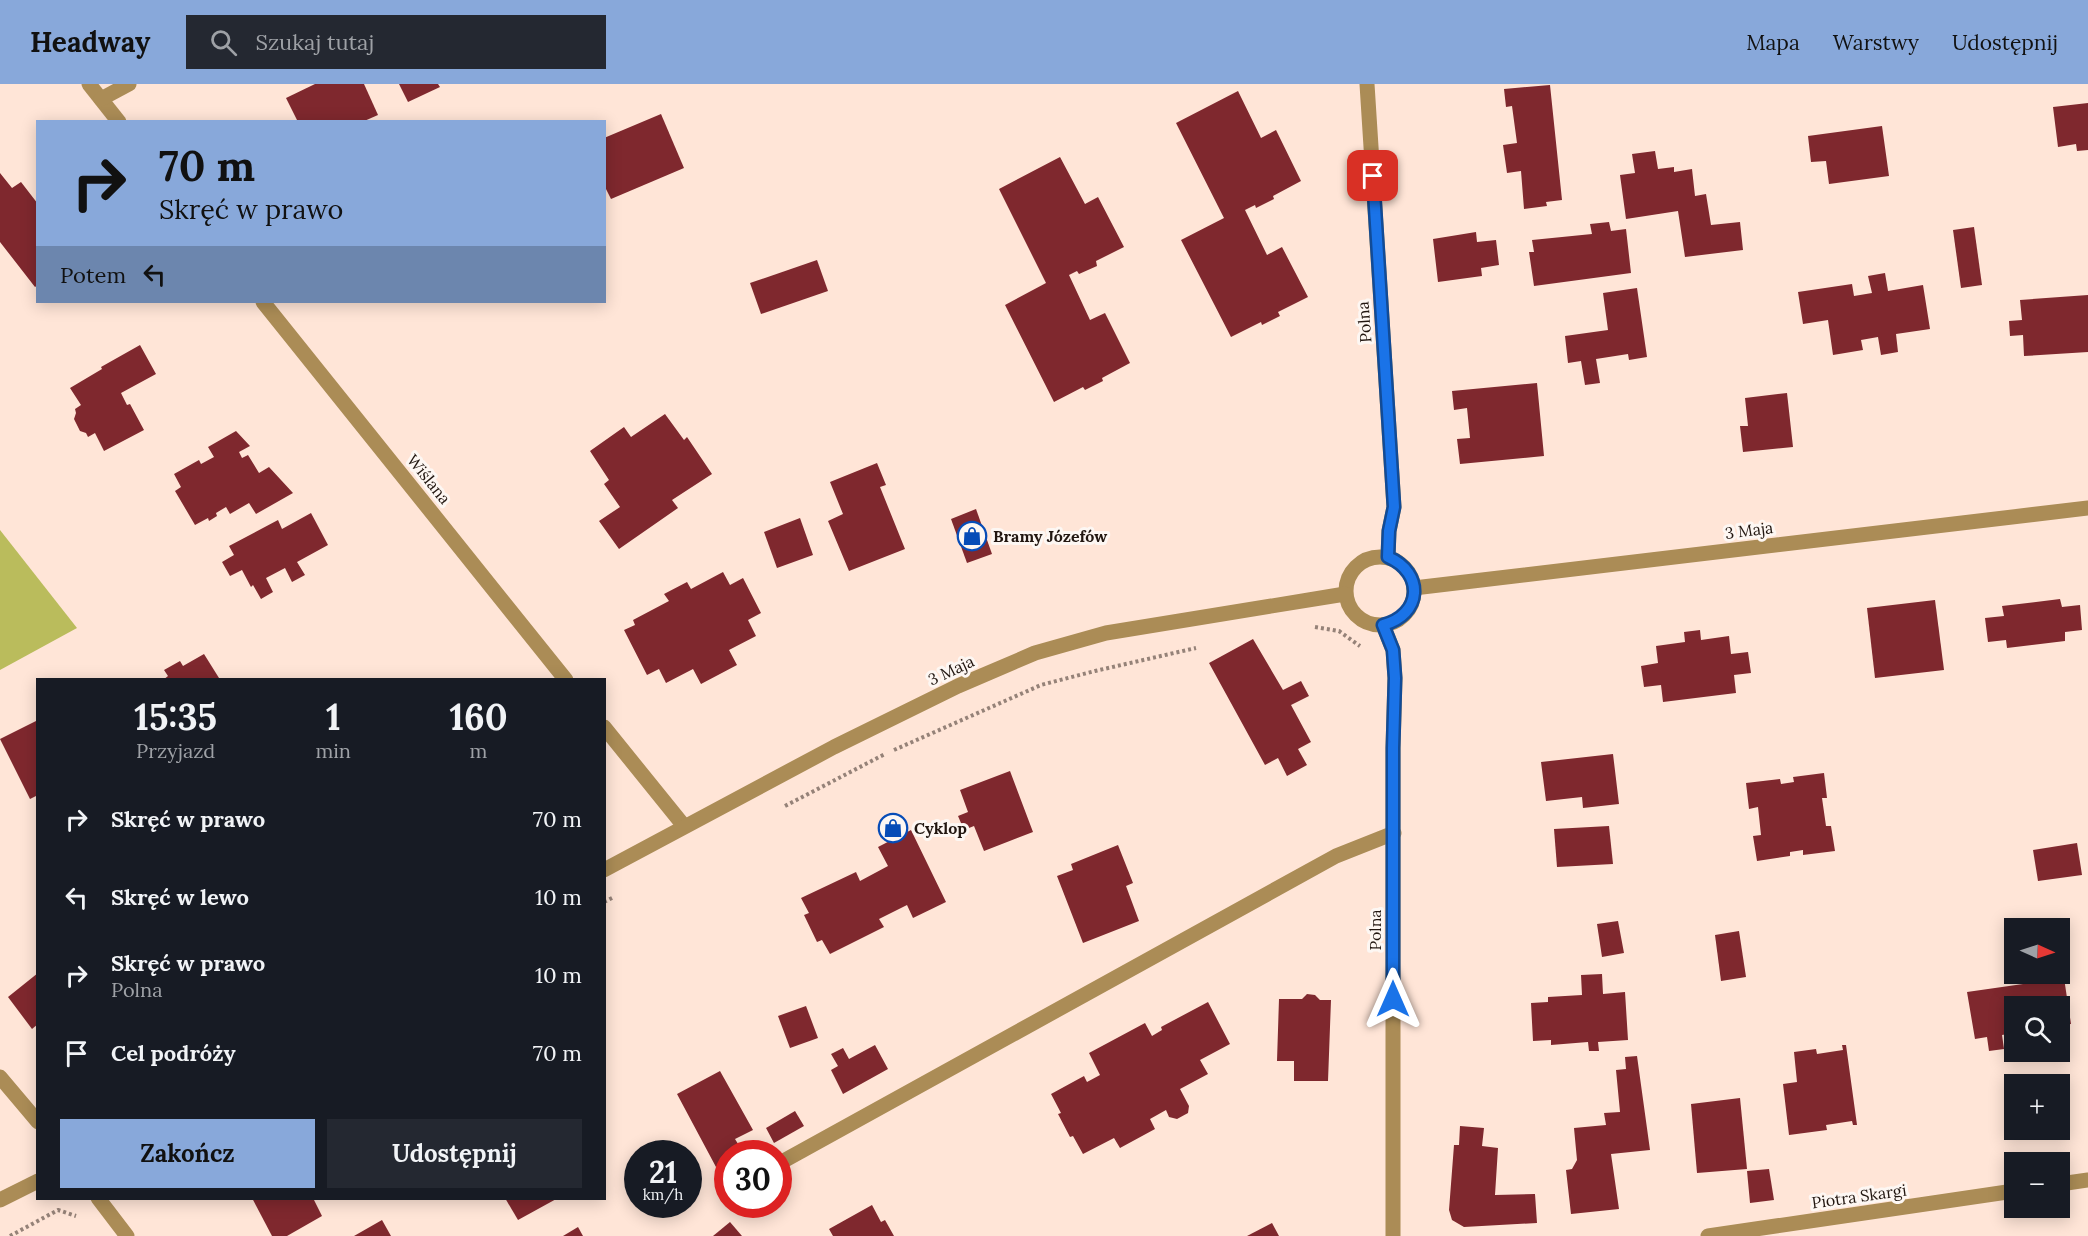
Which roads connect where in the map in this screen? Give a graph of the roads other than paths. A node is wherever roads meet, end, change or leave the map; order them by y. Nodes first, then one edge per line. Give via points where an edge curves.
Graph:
1 (89, 84) edge
2 (129, 84) edge
3 (1367, 84) edge
4 (101, 99) junction
5 (117, 120) edge
6 (264, 303) edge
7 (2088, 508) edge
8 (1388, 557) junction
9 (1414, 588) junction
10 (1345, 594) junction
11 (1383, 625) junction
12 (564, 678) edge
13 (606, 729) edge
14 (684, 826) junction
15 (1394, 833) junction
16 (606, 869) edge
17 (0, 1077) edge
18 (36, 1120) edge
19 (792, 1156) edge
20 (2088, 1180) edge
21 (36, 1182) edge
22 (2070, 1183) edge
23 (2004, 1192) edge
24 (0, 1200) edge
25 (99, 1200) edge
26 (127, 1236) edge
27 (1393, 1236) edge
28 (1708, 1236) edge

1 - 4 street
2 - 4 street
3 - 8 street, Polna via 1394,507
4 - 5 street
6 - 12 street, Wiślana
7 - 9 street, 3 Maja
8 - 9 street via 1406,568
8 - 10 street via 1374,556 1357,564 1350,573
9 - 11 street via 1410,609 1403,617
10 - 11 street via 1348,605 1362,621
10 - 14 street, 3 Maja via 1106,633 1035,653 834,747
11 - 15 street, Polna via 1393,650 1395,678
13 - 14 street
14 - 16 street, 3 Maja
15 - 19 street via 1336,856
15 - 27 street, Polna
17 - 18 street
20 - 22 street
21 - 24 street
23 - 28 street, Piotra Skargi
25 - 26 street

